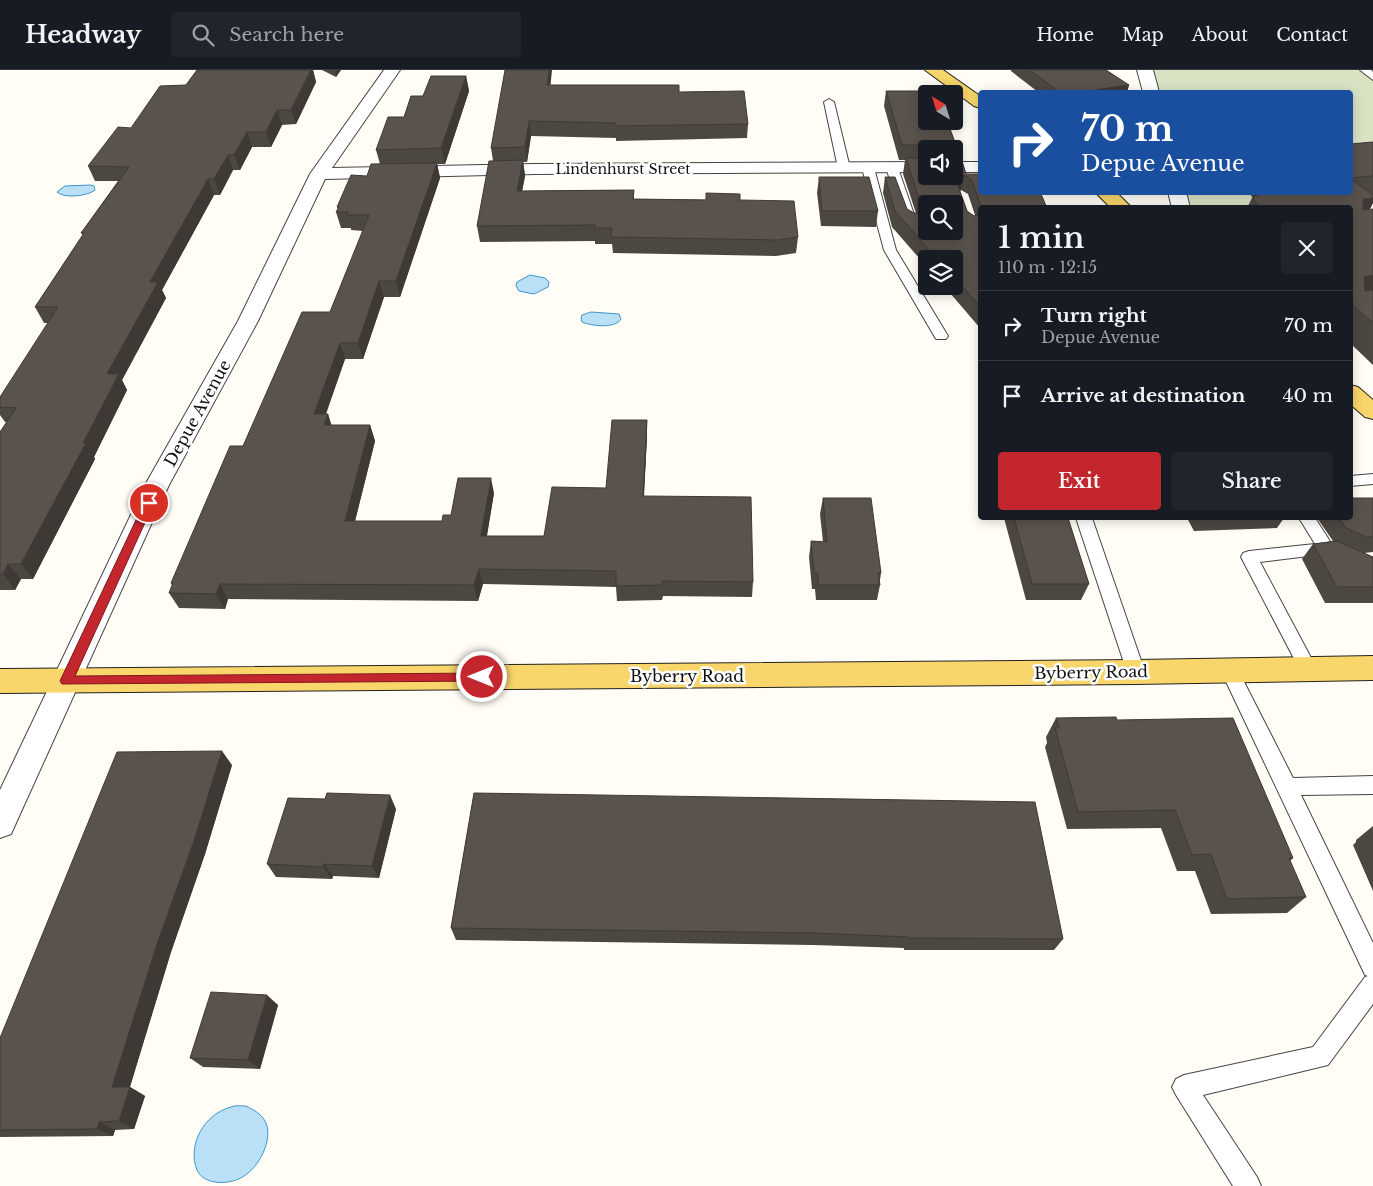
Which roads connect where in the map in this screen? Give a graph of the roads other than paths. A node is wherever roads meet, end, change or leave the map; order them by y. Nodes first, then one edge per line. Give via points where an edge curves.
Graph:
1 (392, 70) edge
2 (932, 70) edge
3 (1145, 70) edge
4 (1365, 70) edge
5 (1373, 77) edge
6 (1150, 90) edge
7 (829, 102) dead end
8 (978, 102) edge
9 (978, 166) edge
10 (918, 167) edge
11 (963, 167) edge
12 (844, 168) junction
13 (868, 168) junction
14 (892, 168) junction
15 (319, 174) junction
16 (1108, 195) edge
17 (1119, 205) edge
18 (918, 224) edge
19 (941, 336) dead end
20 (1373, 478) edge
21 (1353, 481) edge
22 (1085, 520) edge
23 (1309, 520) edge
24 (1373, 668) edge
25 (1308, 669) junction
26 (1230, 671) junction
27 (1136, 672) junction
28 (0, 681) edge
29 (66, 681) junction
30 (1373, 785) edge
31 (1287, 787) junction
32 (0, 824) edge
33 (1373, 967) edge
34 (1373, 985) edge
35 (1248, 1186) edge

1 - 15 street, Depue Avenue
2 - 8 main road
3 - 6 street
4 - 5 lane
7 - 12 lane
9 - 11 street
10 - 14 street, Lindenhurst Street
12 - 13 street, Lindenhurst Street
12 - 15 street, Lindenhurst Street via 535,169
13 - 14 street, Lindenhurst Street
13 - 19 lane via 890,250
14 - 18 lane via 911,224
15 - 29 street, Depue Avenue via 248,321 157,485
16 - 17 main road
20 - 21 lane
22 - 27 lane
23 - 25 lane via 1334,553 1249,557
24 - 25 main road, Byberry Road
25 - 26 main road, Byberry Road
26 - 27 main road, Byberry Road
26 - 31 lane
27 - 29 main road, Byberry Road
28 - 29 main road, Byberry Road
29 - 32 street, Depue Avenue
30 - 31 lane
31 - 33 lane
34 - 35 lane via 1320,1057 1184,1087

